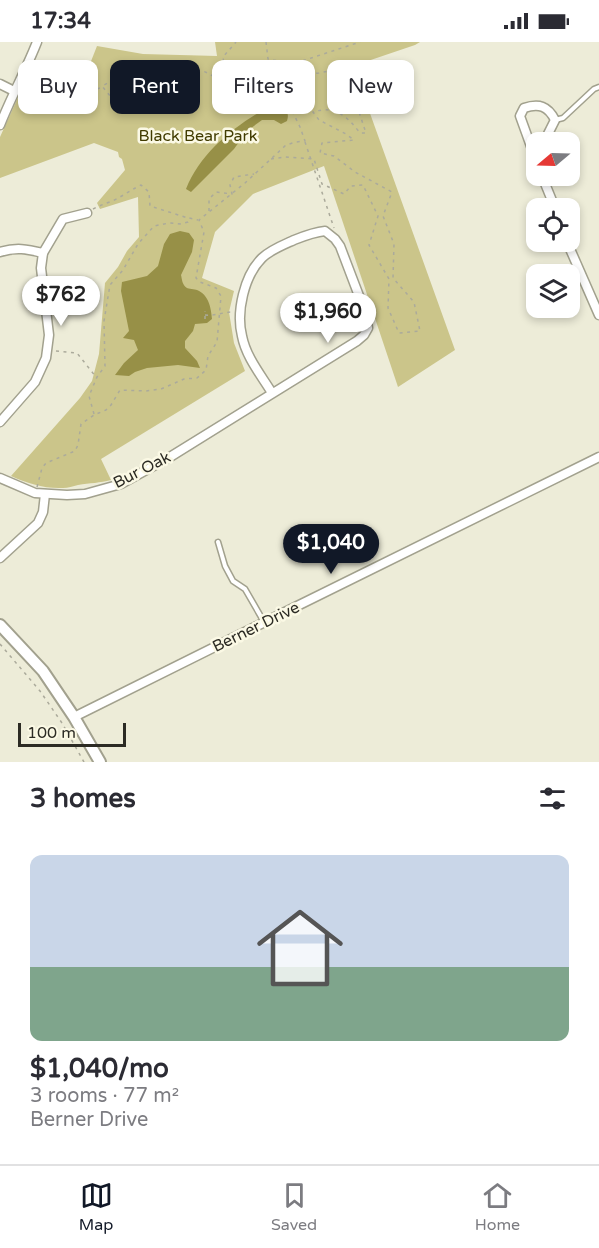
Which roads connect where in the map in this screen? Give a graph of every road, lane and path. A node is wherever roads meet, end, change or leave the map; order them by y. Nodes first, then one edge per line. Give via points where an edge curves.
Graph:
1 (37, 42) edge
2 (236, 42) edge
3 (266, 42) edge
4 (360, 42) edge
5 (223, 60) edge
6 (315, 73) edge
7 (212, 77) edge
8 (0, 84) edge
9 (102, 86) junction
10 (599, 87) edge
11 (98, 88) edge
12 (14, 91) junction
13 (110, 95) edge
14 (315, 112) edge
15 (294, 114) edge
16 (314, 114) edge
17 (555, 120) junction
18 (0, 125) edge
19 (526, 132) edge
20 (548, 132) edge
21 (305, 141) junction
22 (271, 159) junction
23 (255, 174) junction
24 (232, 194) junction
25 (209, 212) junction
26 (87, 213) joint
27 (189, 218) junction
28 (199, 220) junction
29 (331, 235) junction
30 (0, 252) edge
31 (571, 252) edge
32 (43, 253) junction
33 (205, 311) dead end
34 (240, 312) junction
35 (220, 313) junction
36 (205, 315) junction
37 (599, 315) edge
38 (205, 319) dead end
39 (47, 350) junction
40 (97, 377) junction
41 (272, 393) junction
42 (94, 415) junction
43 (0, 422) edge
44 (599, 457) edge
45 (0, 477) edge
46 (35, 493) junction
47 (45, 494) junction
48 (218, 542) dead end
49 (0, 558) edge
50 (265, 623) junction
51 (0, 625) edge
52 (0, 644) edge
53 (74, 717) junction
54 (84, 762) edge
55 (100, 762) edge

1 - 12 street
2 - 5 path
3 - 4 path via 268,59 300,62
6 - 14 path via 343,68 366,133 360,133 337,111
7 - 9 path via 201,71 165,87 126,71
8 - 12 street
9 - 11 path
9 - 13 path
10 - 17 lane via 563,118
12 - 18 street
15 - 21 path
16 - 22 path via 354,140 322,143 320,153 334,156 392,192 382,216 394,244 393,278 414,302 420,331 399,333 388,308 389,279 369,245 378,216 363,185 351,186 344,194 322,184 314,159
17 - 19 street via 542,107 524,108 520,116
17 - 20 street
21 - 22 path via 286,145
21 - 29 path via 334,228
22 - 23 path
23 - 24 path
23 - 24 path via 234,177 230,185
24 - 25 path
24 - 25 path via 216,192 209,199
25 - 28 path
26 - 27 path via 141,185 149,192 150,206
26 - 32 street via 63,219
27 - 28 path
27 - 40 path via 182,224 154,226 110,285 104,321 105,366
28 - 35 path via 204,232 196,278 216,288 221,296
29 - 34 street via 325,231 309,234 262,258 248,280
29 - 41 street, Bur Oak via 340,246 368,328 357,341
30 - 32 street via 23,248
31 - 37 street
32 - 39 street
33 - 36 path
34 - 35 path
34 - 41 street via 247,352
35 - 36 path
35 - 42 path via 218,342 208,356 206,370 197,378 161,389 120,390 106,410
36 - 38 path
39 - 40 path via 77,353
39 - 43 street via 35,382
40 - 42 path via 90,396
41 - 47 street, Bur Oak via 121,484 85,494
42 - 46 path via 81,424 75,451 42,468
44 - 50 street, Berner Drive
45 - 46 street, Bur Oak
46 - 47 street, Bur Oak
47 - 49 street via 38,523
48 - 50 lane via 233,581 245,589
50 - 53 street, Berner Drive
51 - 53 street via 44,671
52 - 54 path via 40,691
53 - 55 street

